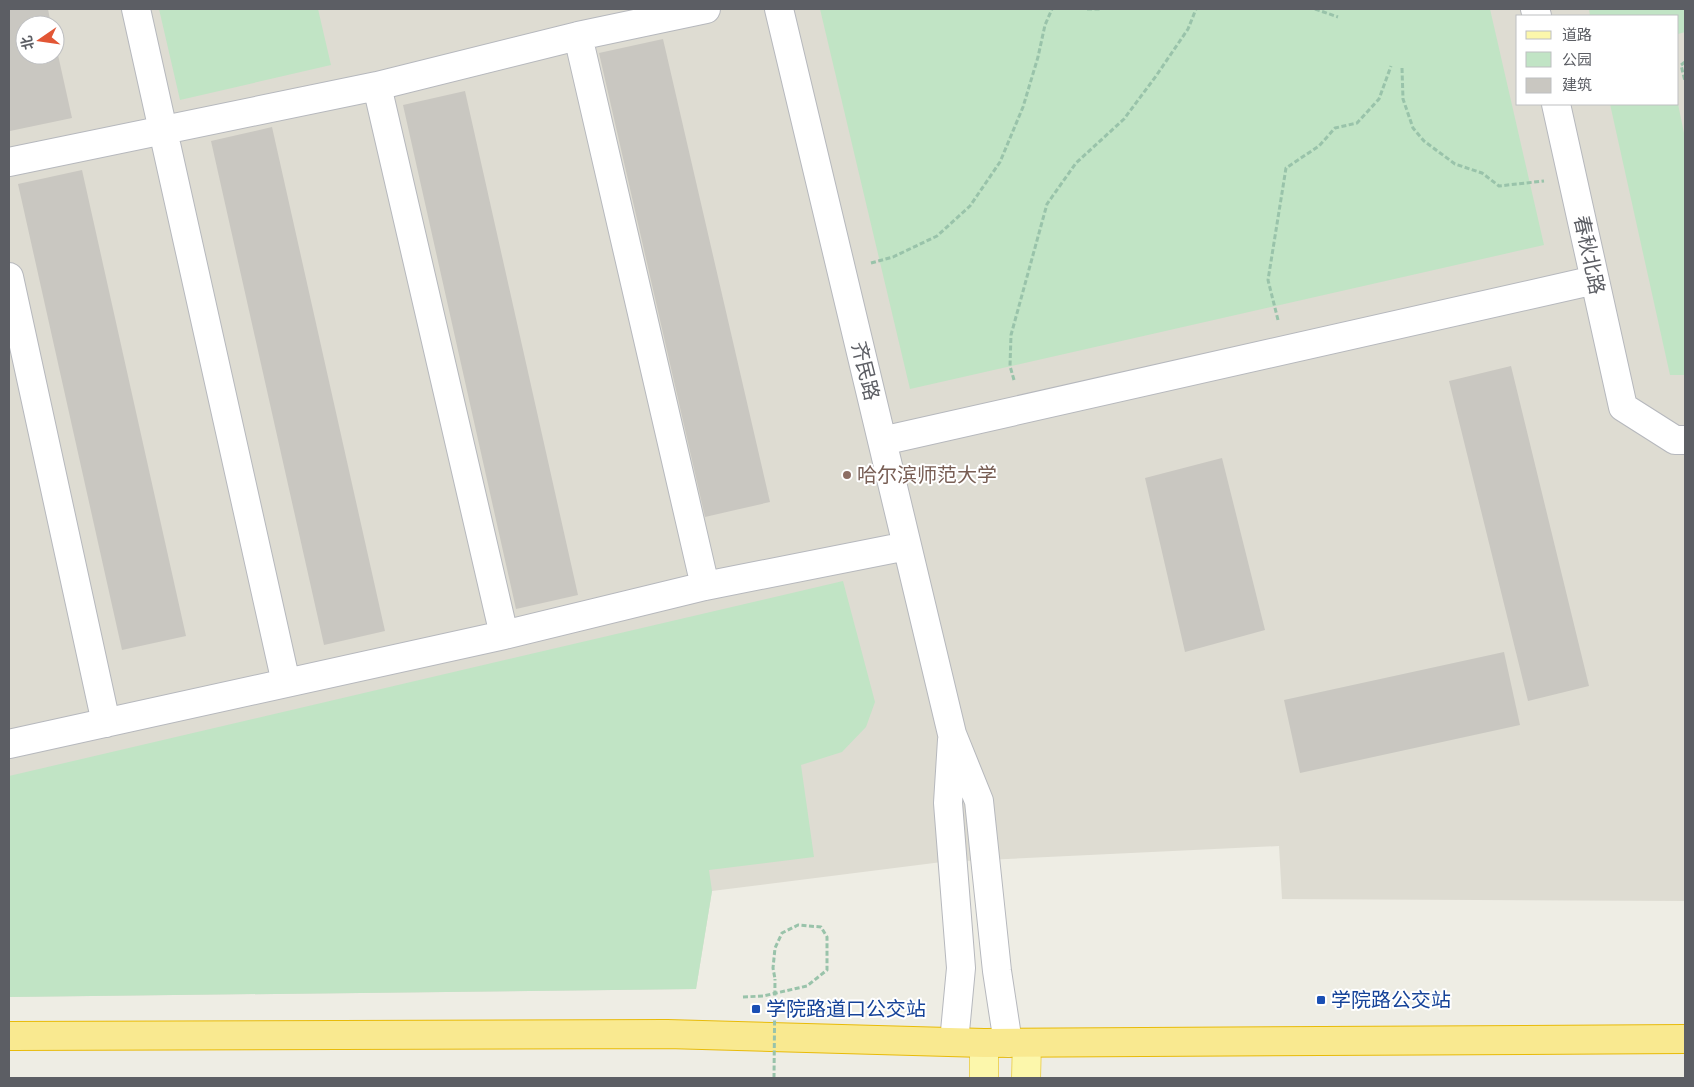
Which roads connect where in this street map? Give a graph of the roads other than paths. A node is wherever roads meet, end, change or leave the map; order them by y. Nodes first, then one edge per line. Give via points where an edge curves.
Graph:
1 (136, 9) edge
2 (706, 9) edge
3 (779, 9) edge
4 (578, 36) junction
5 (377, 86) junction
6 (1556, 105) edge
7 (164, 130) junction
8 (9, 162) edge
9 (9, 277) edge
10 (1595, 280) junction
11 (1685, 440) edge
12 (882, 441) junction
13 (907, 546) junction
14 (705, 586) junction
15 (504, 635) junction
16 (286, 683) junction
17 (106, 723) junction
18 (952, 734) junction
19 (9, 744) edge
20 (9, 1036) edge
21 (1685, 1039) edge
22 (954, 1042) junction
23 (1006, 1043) junction
24 (984, 1078) edge
25 (1026, 1078) edge

1 - 7 lane
2 - 4 lane
3 - 12 lane, 齐民路
4 - 5 lane
4 - 14 lane
5 - 7 lane
5 - 15 lane
6 - 10 lane, 春秋北路
7 - 8 lane
7 - 16 lane
9 - 17 lane
10 - 11 lane, 春秋北路 via 1623,407 1675,440
10 - 12 lane
12 - 13 lane, 齐民路
13 - 14 lane
13 - 18 lane, 齐民路
14 - 15 lane
15 - 16 lane
16 - 17 lane
17 - 19 lane
18 - 22 lane via 948,803 961,968
18 - 23 lane via 979,801
20 - 22 highway via 667,1034
21 - 23 highway
22 - 23 highway
23 - 24 main road
23 - 25 main road

